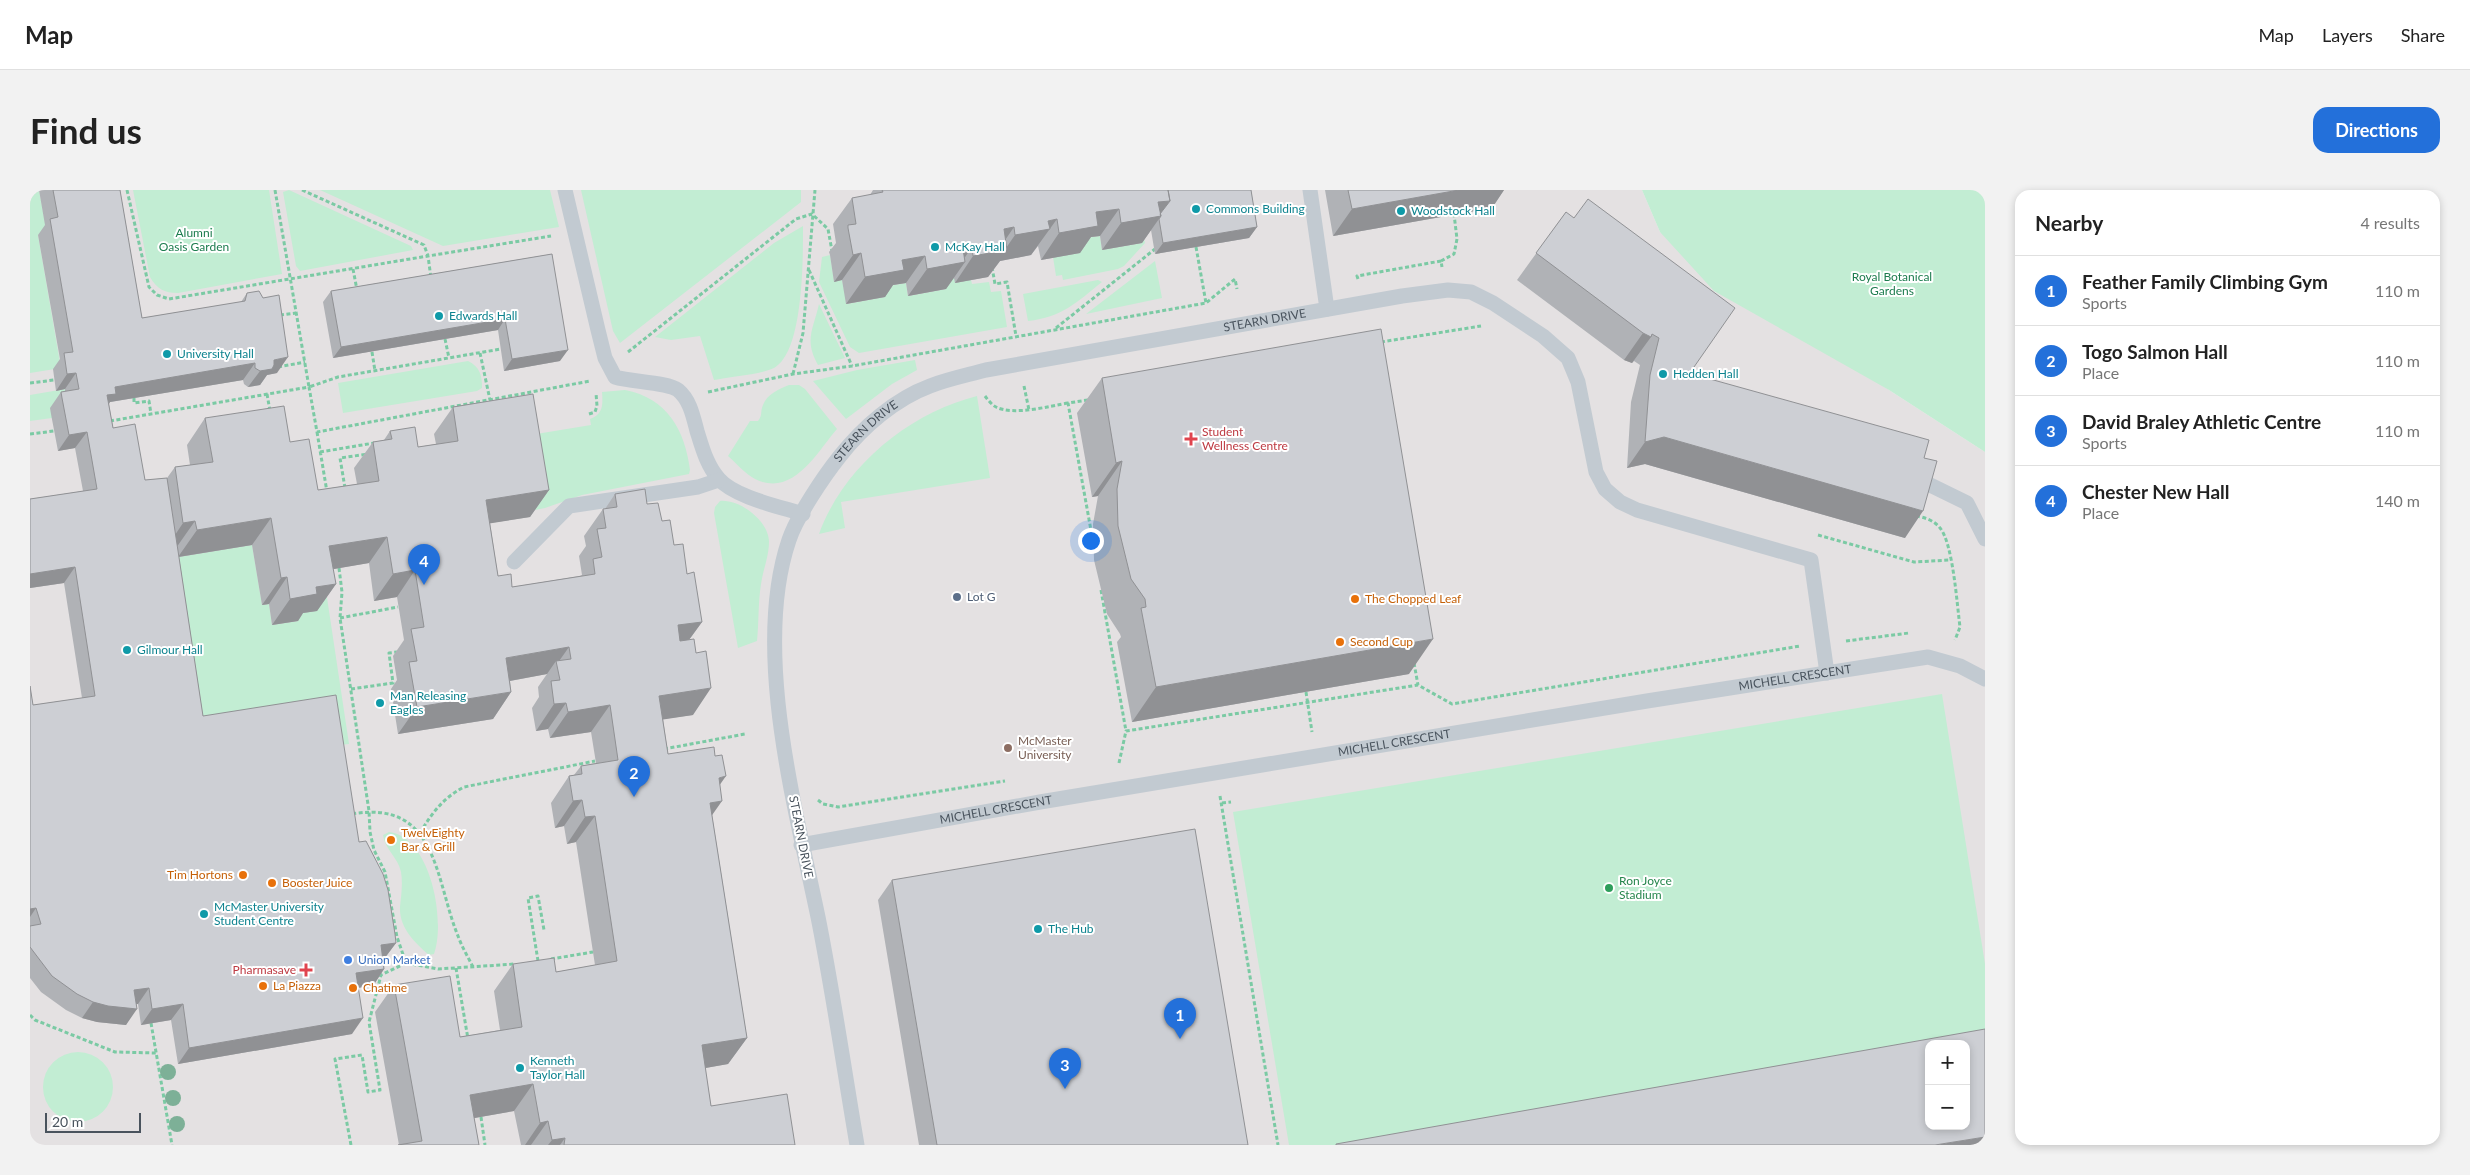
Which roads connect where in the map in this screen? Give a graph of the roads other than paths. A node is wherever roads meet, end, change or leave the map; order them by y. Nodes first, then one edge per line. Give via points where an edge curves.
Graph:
1 (565, 190) edge
2 (1310, 190) edge
3 (1327, 310) junction
4 (719, 480) junction
5 (1922, 481) edge
6 (803, 514) junction
7 (1985, 539) edge
8 (514, 562) dead end
9 (1827, 673) junction
10 (1985, 679) edge
11 (801, 845) junction
12 (857, 1145) edge

1 - 4 lane via 598,330 612,372 631,382 676,389 686,398 704,453
2 - 3 lane
3 - 6 lane, STEARN DRIVE via 986,370 929,386 887,410 854,438 826,474
3 - 9 lane, STEARN DRIVE via 1448,290 1471,292 1543,336 1568,358 1578,382 1596,472 1605,489 1620,502 1637,510 1811,560
4 - 6 lane via 747,496
4 - 8 lane via 698,487 569,506
5 - 7 lane via 1967,503
6 - 11 lane, STEARN DRIVE via 790,537 779,577 775,661
9 - 10 lane, MICHELL CRESCENT via 1928,657 1960,666
9 - 11 lane, MICHELL CRESCENT via 1221,772
11 - 12 lane, STEARN DRIVE via 818,917

